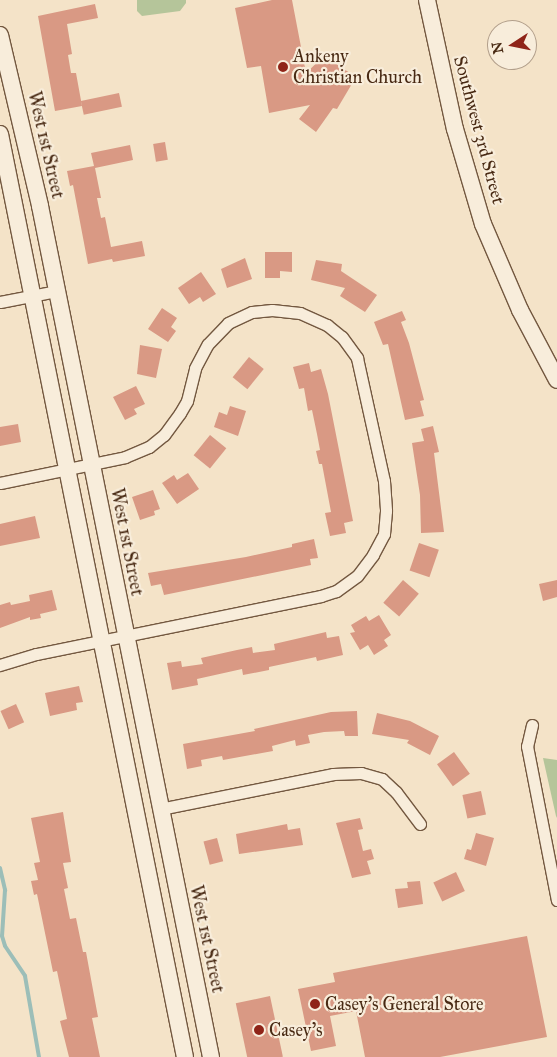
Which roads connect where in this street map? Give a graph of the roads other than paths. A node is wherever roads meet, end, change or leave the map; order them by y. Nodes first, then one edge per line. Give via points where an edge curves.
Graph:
1 (427, 0) edge
2 (0, 35) edge
3 (0, 134) edge
4 (56, 291) junction
5 (32, 296) junction
6 (0, 302) edge
7 (557, 380) edge
8 (91, 465) junction
9 (68, 470) junction
10 (0, 484) edge
11 (126, 636) junction
12 (102, 640) junction
13 (0, 665) edge
14 (532, 725) dead end
15 (160, 809) junction
16 (420, 824) dead end
17 (557, 900) edge
18 (185, 1057) edge
19 (211, 1057) edge

1 - 7 main road, Southwest 3rd Street via 468,177 500,267
2 - 4 main road, West 1st Street via 40,206
3 - 5 main road
4 - 5 street
4 - 8 main road, West 1st Street
5 - 6 street
5 - 9 main road
8 - 9 street
8 - 11 main road, West 1st Street
8 - 11 street via 141,451 164,435 186,401 195,368 208,344 228,323 252,312 300,313 327,325 342,337 357,358 384,481 386,510 384,534 357,576 336,591
9 - 10 street
9 - 12 main road
11 - 12 street
11 - 15 main road, West 1st Street
12 - 13 street
12 - 18 main road
14 - 17 street via 527,746
15 - 16 street via 333,774 361,773 382,779
15 - 19 main road, West 1st Street

